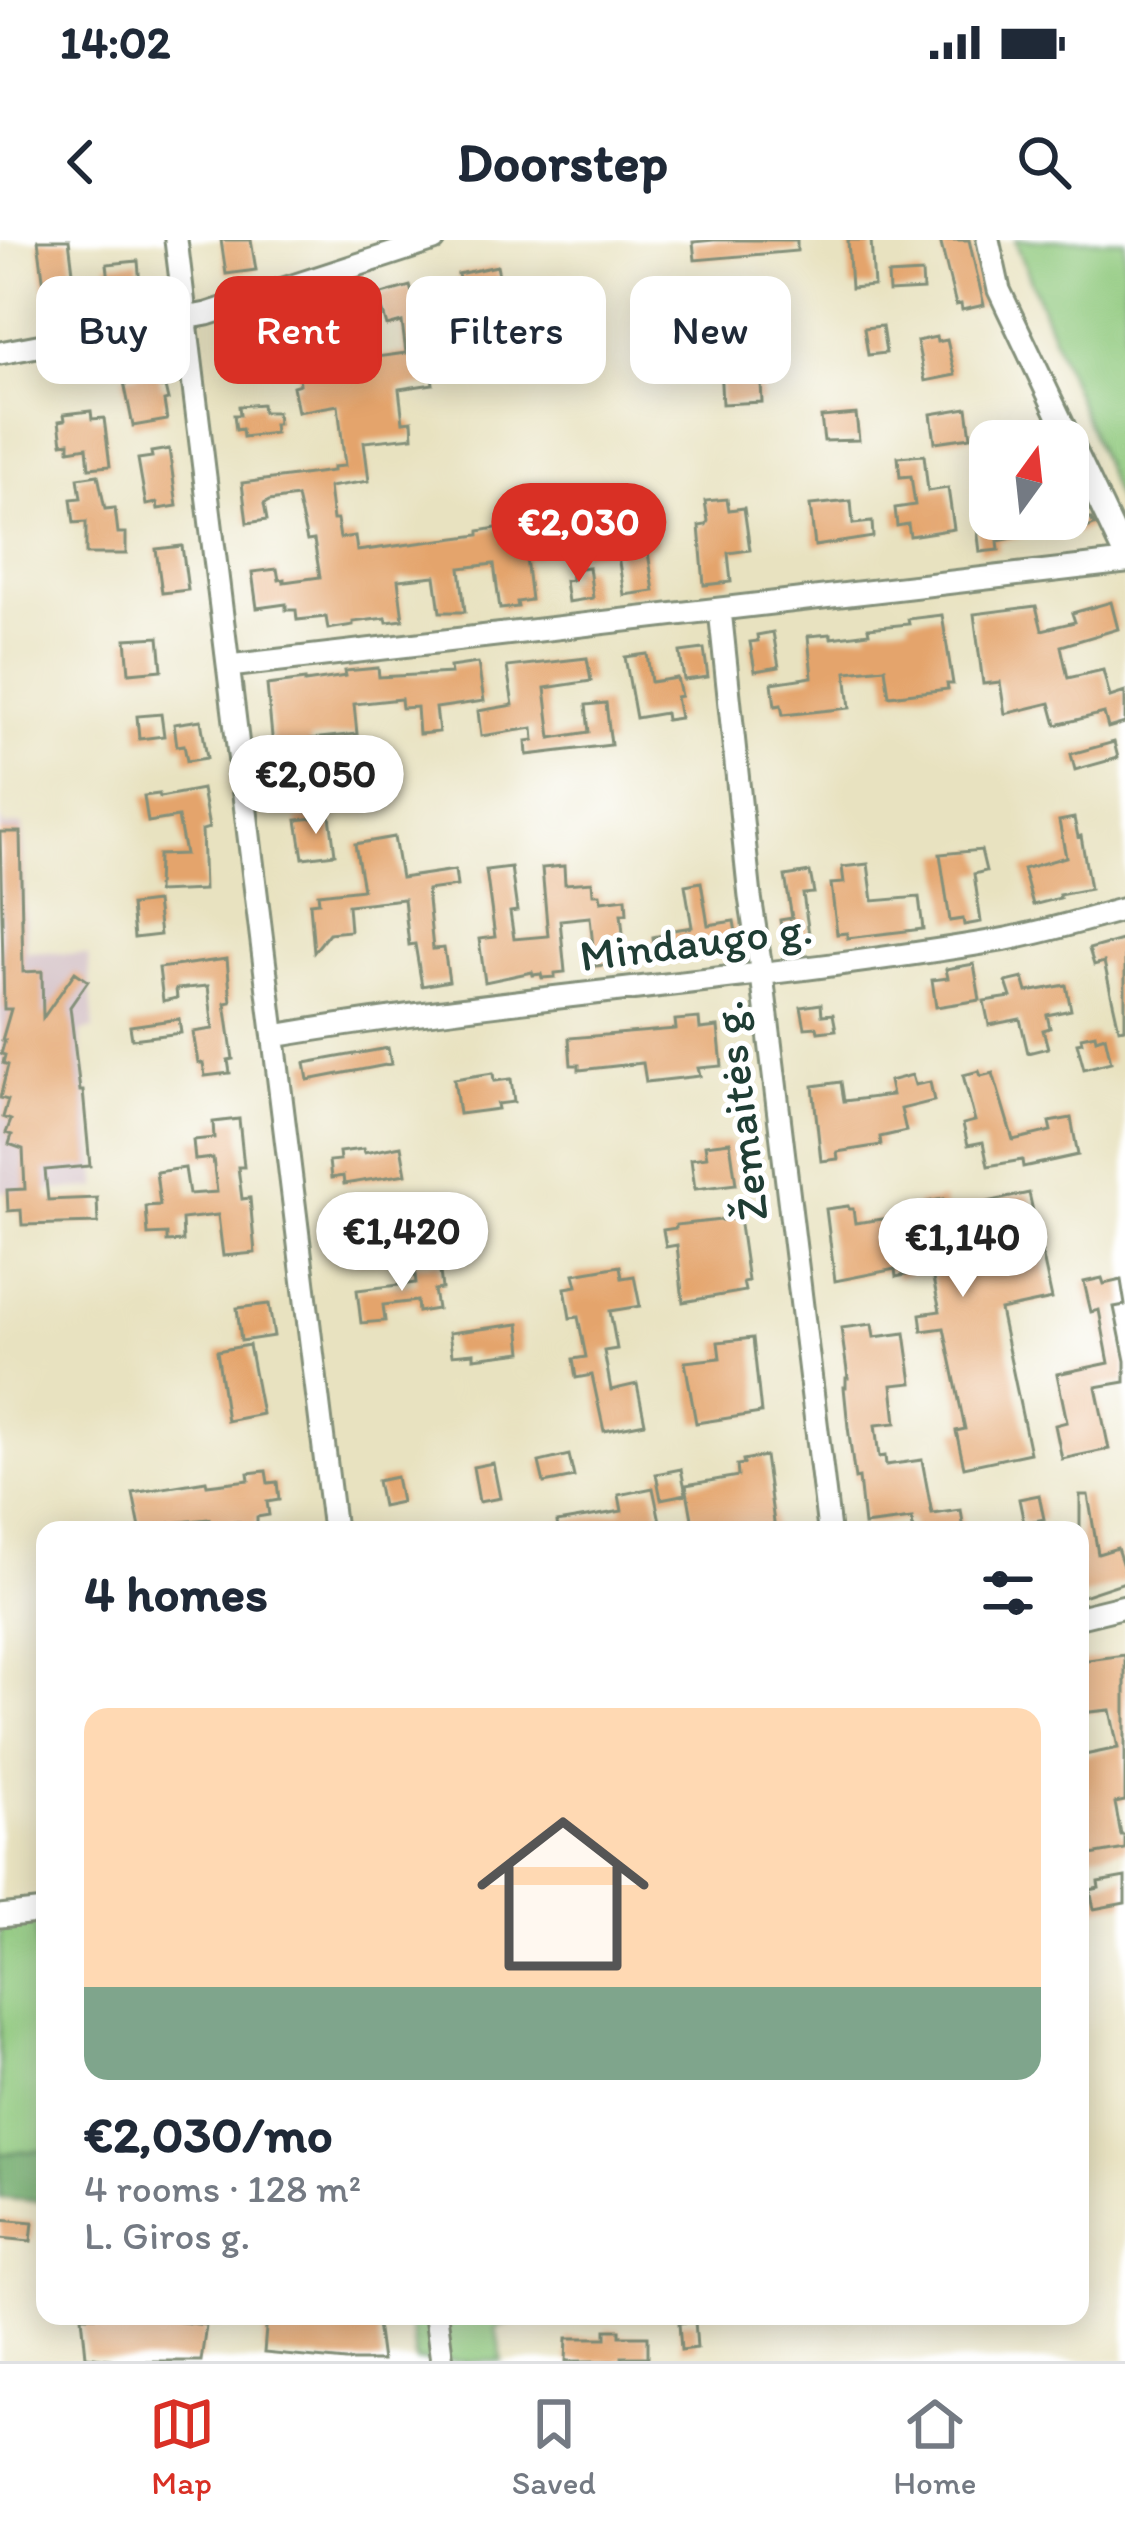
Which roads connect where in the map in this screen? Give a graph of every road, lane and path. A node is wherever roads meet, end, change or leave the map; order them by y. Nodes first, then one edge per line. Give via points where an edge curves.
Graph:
1 (176, 240) edge
2 (434, 240) edge
3 (988, 240) edge
4 (180, 276) edge
5 (190, 317) edge
6 (36, 346) edge
7 (0, 353) edge
8 (190, 364) edge
9 (1125, 559) edge
10 (720, 610) junction
11 (229, 666) junction
12 (1125, 909) edge
13 (762, 975) junction
14 (274, 1036) junction
15 (333, 1521) edge
16 (828, 1521) edge
17 (1125, 1606) edge
18 (1089, 1615) edge
19 (36, 1912) edge
20 (0, 1916) edge
21 (437, 2325) edge
22 (442, 2361) edge

1 - 4 street
2 - 5 street
3 - 9 street via 999,290
6 - 7 street
8 - 11 street
9 - 10 street
10 - 11 street
10 - 13 street, Žemaitės g.
11 - 14 street
12 - 13 street, Mindaugo g. via 1005,940
13 - 14 street, Mindaugo g.
13 - 16 street, Žemaitės g.
14 - 15 street
17 - 18 street
19 - 20 street
21 - 22 street

